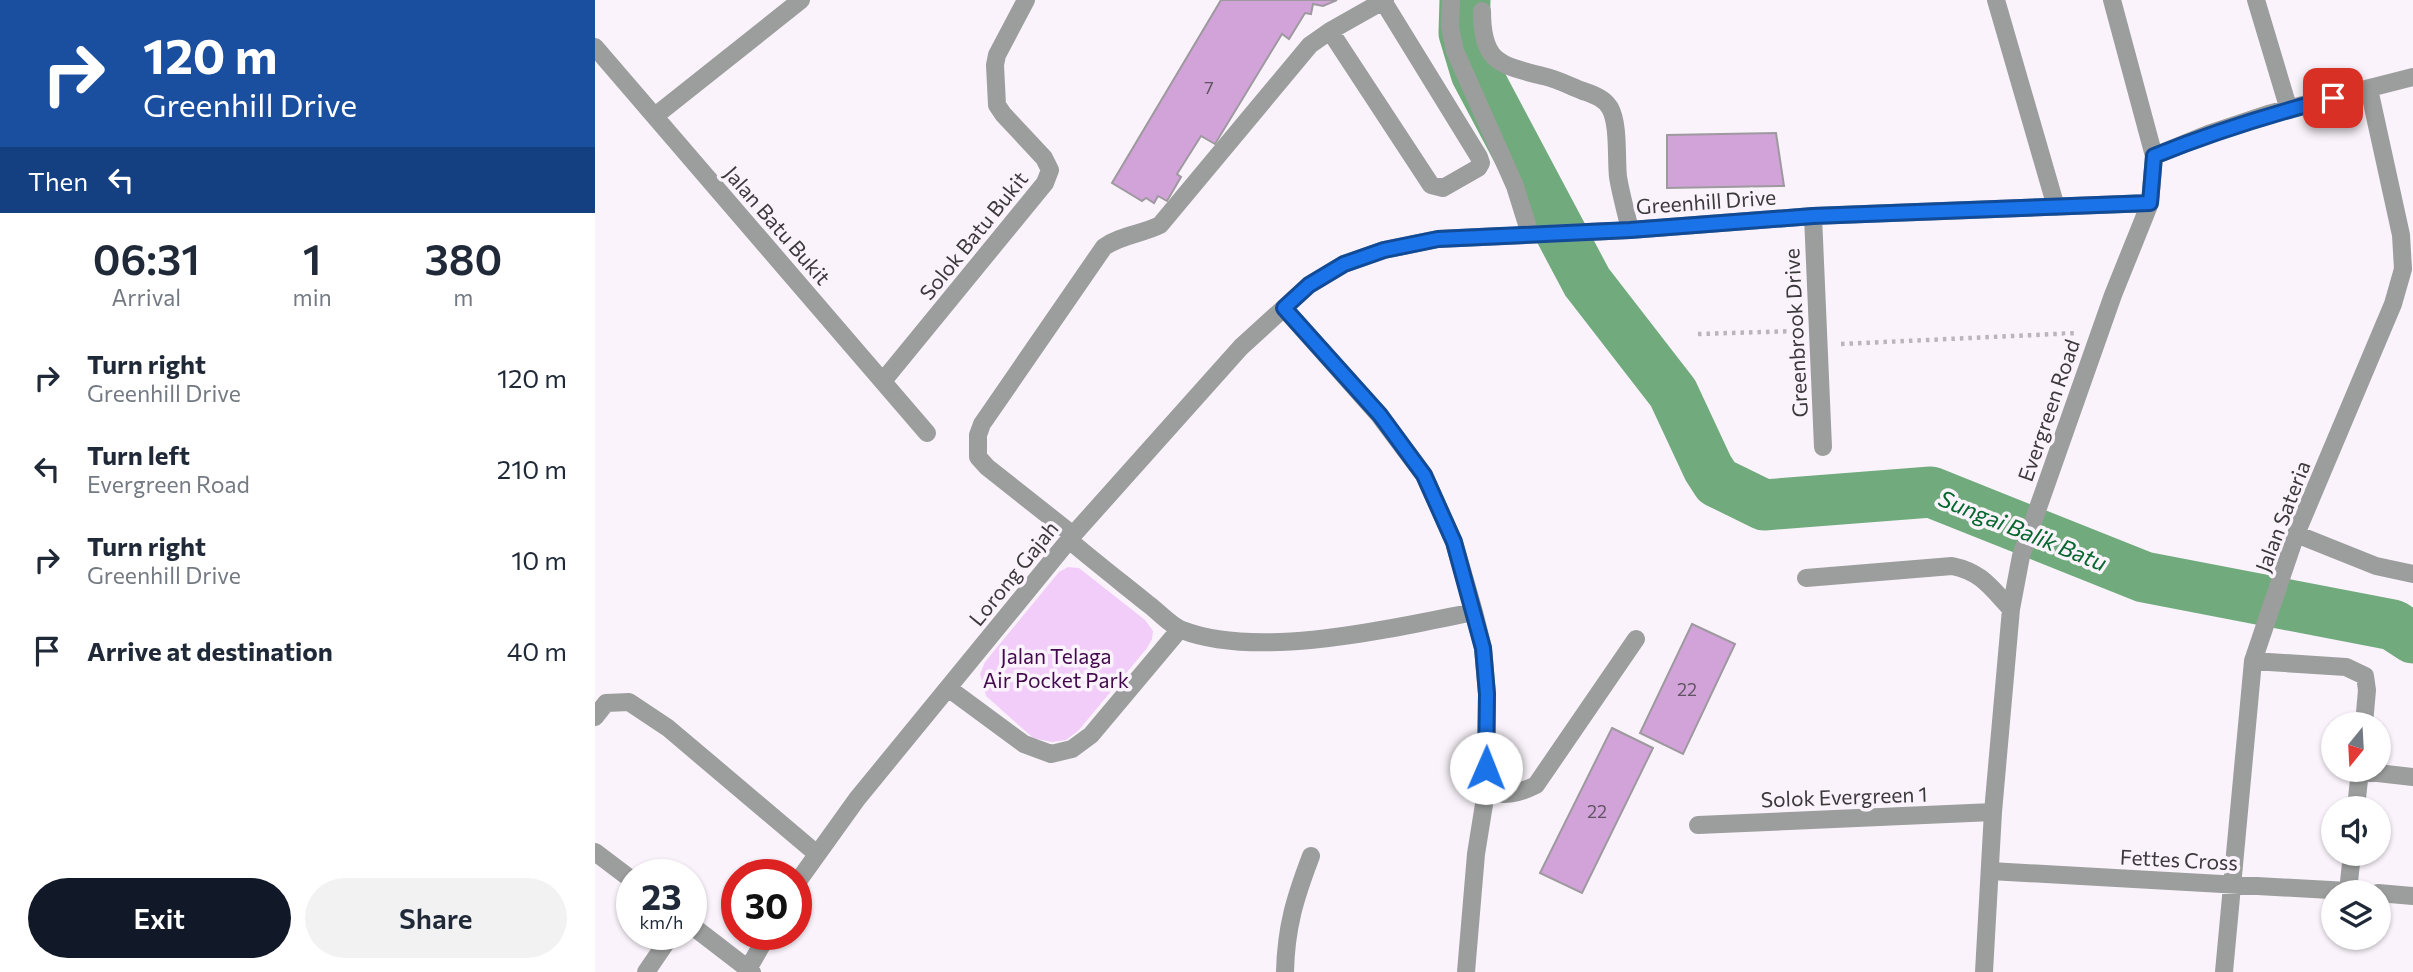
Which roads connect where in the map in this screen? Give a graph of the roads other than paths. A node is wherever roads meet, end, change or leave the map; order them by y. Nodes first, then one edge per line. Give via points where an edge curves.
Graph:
1 (801, 0) edge
2 (1026, 0) edge
3 (1384, 0) edge
4 (1451, 0) edge
5 (1996, 0) edge
6 (2112, 0) edge
7 (2256, 0) edge
8 (1482, 12) dead end
9 (1330, 31) junction
10 (595, 47) edge
11 (2413, 77) edge
12 (2369, 89) junction
13 (2289, 110) junction
14 (655, 116) junction
15 (2154, 156) junction
16 (2150, 203) junction
17 (2056, 207) junction
18 (1813, 216) junction
19 (1630, 230) junction
20 (1531, 234) junction
21 (1284, 308) junction
22 (883, 381) junction
23 (927, 433) dead end
24 (1823, 447) dead end
25 (2296, 534) junction
26 (1071, 538) junction
27 (2413, 574) edge
28 (1806, 578) dead end
29 (2011, 609) junction
30 (1473, 612) junction
31 (1180, 629) junction
32 (1636, 639) dead end
33 (2253, 661) junction
34 (948, 688) junction
35 (2365, 712) edge
36 (595, 717) edge
37 (2391, 774) edge
38 (2413, 777) edge
39 (1486, 792) junction
40 (1993, 812) junction
41 (1697, 825) dead end
42 (595, 852) edge
43 (817, 854) junction
44 (1311, 856) dead end
45 (812, 861) edge
46 (616, 868) edge
47 (1990, 871) junction
48 (2232, 886) junction
49 (2321, 890) edge
50 (2391, 894) edge
51 (2413, 896) edge
52 (707, 937) edge
53 (661, 950) edge
54 (760, 950) edge
55 (750, 971) edge
56 (646, 972) edge
57 (1285, 972) edge
58 (1466, 972) edge
59 (1984, 972) edge
60 (2224, 972) edge

1 - 14 street
2 - 22 street, Solok Batu Bukit via 997,55 997,105 1044,158 1049,170 1045,183
3 - 9 street
3 - 9 street via 1479,157 1478,168 1466,175 1443,188 1431,185
4 - 20 street via 1455,51 1515,186
5 - 17 street
6 - 15 street, Evergreen Road
7 - 13 street
8 - 19 street via 1482,33 1498,61 1601,98 1610,109
9 - 26 street via 1310,45 1160,225 1104,247 982,424 978,457
10 - 14 street, Jalan Batu Bukit
11 - 12 street
12 - 13 street
12 - 25 street, Jalan Sateria via 2401,235 2403,269 2393,304
13 - 15 street
14 - 22 street, Jalan Batu Bukit
15 - 16 street, Evergreen Road
16 - 17 street, Greenhill Drive
16 - 29 street, Evergreen Road via 2037,509 2021,556
17 - 18 street, Greenhill Drive
18 - 19 street, Greenhill Drive
18 - 24 street, Greenbrook Drive
19 - 20 street, Greenhill Drive
20 - 21 street, Greenhill Drive via 1438,239 1384,250 1344,264 1309,285
21 - 26 street, Lorong Gajah via 1241,347
21 - 30 street via 1380,415 1424,475 1454,542
22 - 23 street, Jalan Batu Bukit
25 - 27 street via 2376,566
25 - 33 street, Jalan Sateria
26 - 31 street
26 - 34 street, Lorong Gajah
28 - 29 street via 1952,566 1983,579
29 - 40 street, Evergreen Road
30 - 31 street via 1322,638 1259,643 1218,640
30 - 39 street via 1483,648 1487,694
31 - 34 street via 1091,735 1072,749 1052,754 1024,744
32 - 39 street via 1537,785 1520,793
33 - 35 street via 2346,667 2365,676
33 - 48 street, Jalan Sateria
34 - 43 street, Lorong Gajah
36 - 43 street via 606,703 629,702 668,729
37 - 38 street
39 - 58 street
40 - 41 street, Solok Evergreen 1
40 - 47 street, Evergreen Road
42 - 46 street
43 - 45 street, Lorong Gajah
44 - 57 street via 1294,903
47 - 48 street, Fettes Cross
47 - 59 street, Evergreen Road
48 - 49 street, Fettes Cross
48 - 60 street, Jalan Sateria
50 - 51 street
52 - 55 street
53 - 56 street
54 - 55 street

